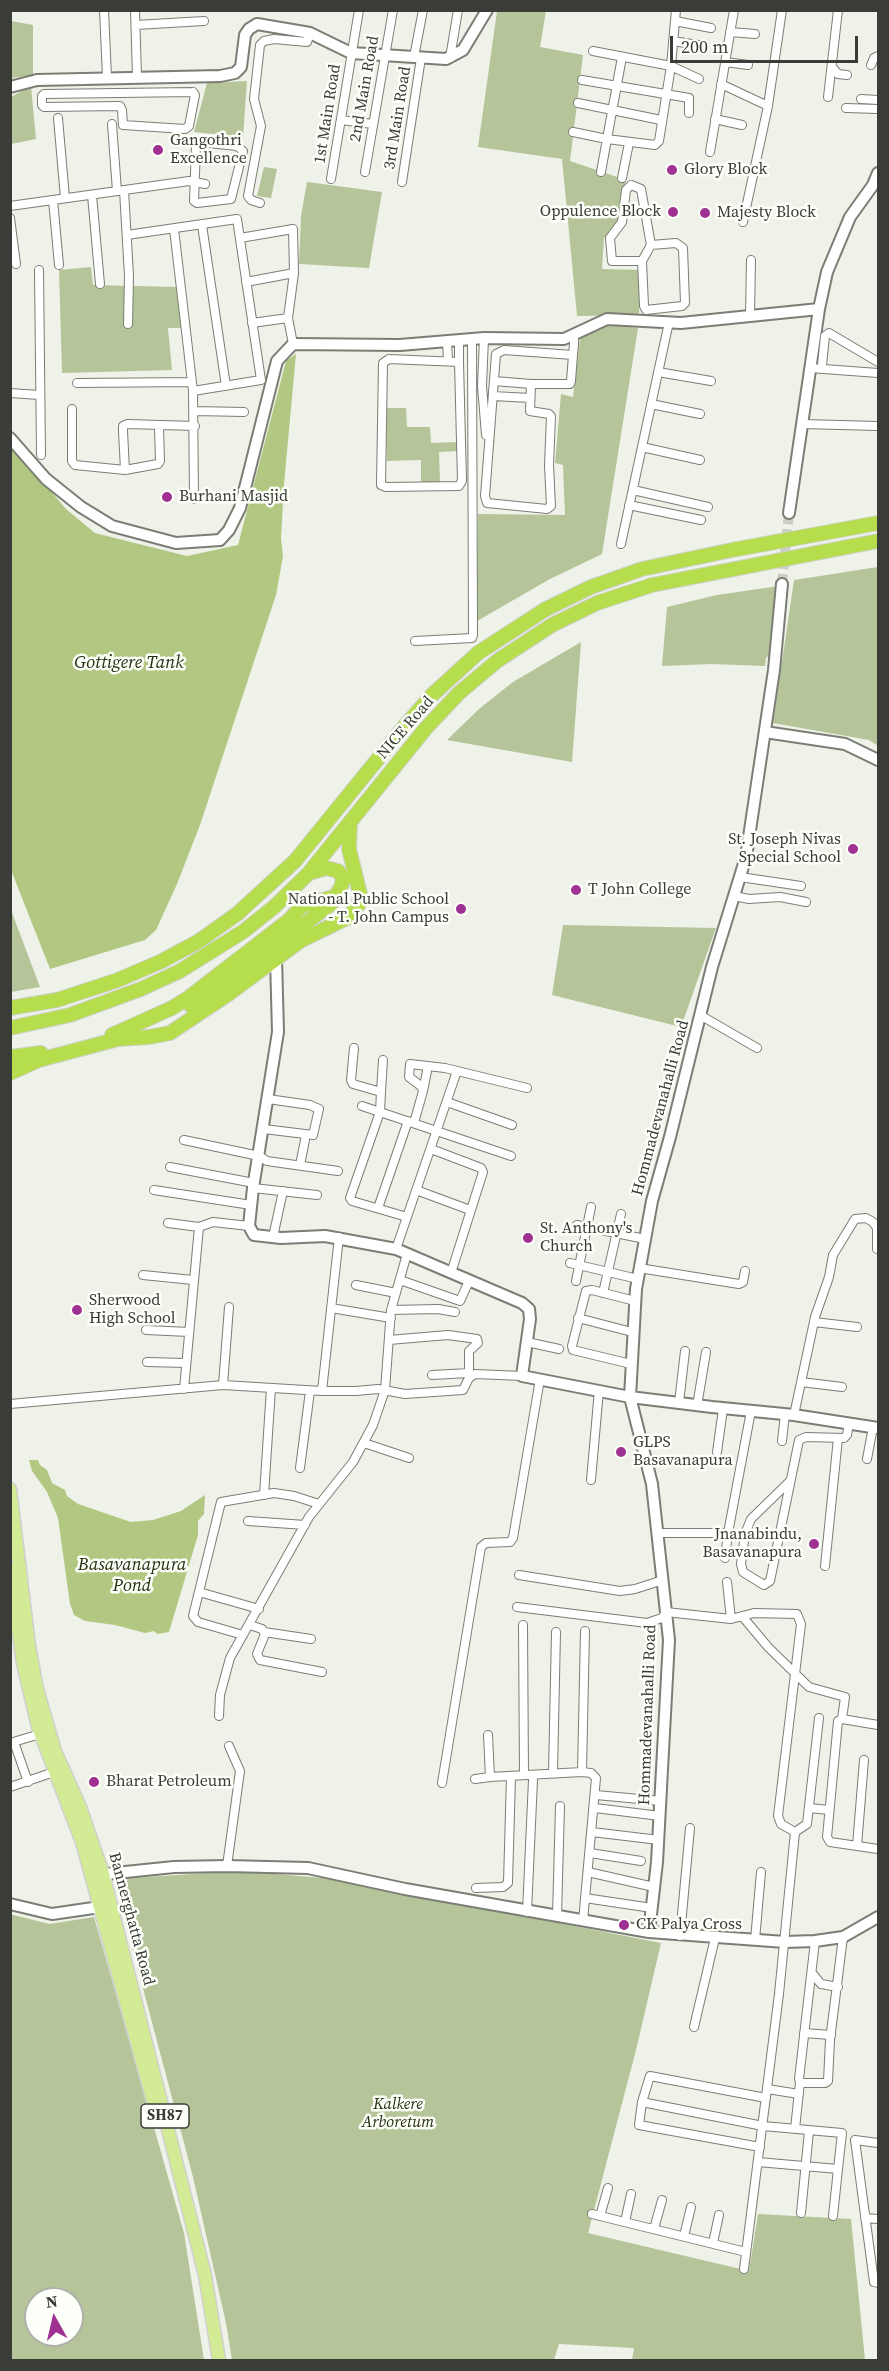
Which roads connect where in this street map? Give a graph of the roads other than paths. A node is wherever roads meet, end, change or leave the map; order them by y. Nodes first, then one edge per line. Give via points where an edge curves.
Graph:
1 (104, 10) edge
2 (135, 10) edge
3 (359, 10) edge
4 (393, 10) edge
5 (423, 10) edge
6 (458, 10) edge
7 (487, 10) edge
8 (676, 10) edge
9 (734, 10) edge
10 (782, 10) edge
11 (838, 10) edge
12 (204, 21) dead end
13 (675, 21) junction
14 (136, 25) junction
15 (711, 28) dead end
16 (730, 32) junction
17 (310, 33) junction
18 (754, 34) dead end
19 (673, 41) junction
20 (704, 46) dead end
21 (593, 51) dead end
22 (351, 53) junction
23 (383, 55) junction
24 (879, 56) edge
25 (622, 57) junction
26 (417, 58) junction
27 (450, 58) junction
28 (725, 62) junction
29 (748, 65) dead end
30 (871, 65) dead end
31 (671, 66) junction
32 (833, 68) junction
33 (847, 75) dead end
34 (177, 76) junction
35 (107, 77) junction
36 (137, 77) junction
37 (75, 78) junction
38 (699, 79) dead end
39 (582, 80) dead end
40 (721, 84) junction
41 (616, 86) junction
42 (10, 87) edge
43 (175, 92) junction
44 (76, 94) junction
45 (665, 95) junction
46 (828, 97) dead end
47 (861, 99) dead end
48 (879, 99) edge
49 (578, 103) dead end
50 (768, 106) junction
51 (846, 108) dead end
52 (879, 109) edge
53 (612, 110) junction
54 (689, 113) dead end
55 (58, 118) dead end
56 (341, 120) junction
57 (661, 120) junction
58 (715, 120) junction
59 (112, 124) dead end
60 (373, 124) junction
61 (742, 125) dead end
62 (573, 132) dead end
63 (607, 139) junction
64 (629, 143) junction
65 (710, 152) dead end
66 (365, 172) dead end
67 (601, 172) dead end
68 (879, 173) edge
69 (622, 178) dead end
70 (331, 179) dead end
71 (194, 182) junction
72 (402, 182) dead end
73 (205, 184) dead end
74 (876, 186) edge
75 (120, 191) junction
76 (92, 195) junction
77 (65, 198) junction
78 (53, 200) junction
79 (260, 203) dead end
80 (10, 206) edge
81 (10, 218) edge
82 (743, 222) dead end
83 (202, 225) junction
84 (174, 229) junction
85 (128, 235) junction
86 (240, 237) junction
87 (651, 245) junction
88 (751, 260) dead end
89 (642, 261) junction
90 (16, 264) dead end
91 (59, 265) dead end
92 (39, 270) dead end
93 (294, 273) junction
94 (246, 282) junction
95 (100, 284) dead end
96 (819, 309) junction
97 (649, 315) junction
98 (750, 316) junction
99 (288, 318) junction
100 (669, 322) junction
101 (252, 323) junction
102 (128, 324) dead end
103 (569, 337) junction
104 (484, 338) junction
105 (472, 339) junction
106 (453, 340) junction
107 (293, 344) junction
108 (563, 354) junction
109 (573, 355) junction
110 (448, 362) junction
111 (459, 362) junction
112 (879, 362) edge
113 (822, 364) junction
114 (810, 366) junction
115 (879, 371) edge
116 (658, 372) junction
117 (494, 381) junction
118 (711, 381) dead end
119 (192, 382) junction
120 (77, 383) dead end
121 (531, 384) junction
122 (226, 386) junction
123 (193, 391) junction
124 (10, 393) edge
125 (39, 395) junction
126 (493, 396) junction
127 (530, 398) junction
128 (651, 404) junction
129 (72, 409) dead end
130 (195, 411) junction
131 (244, 411) dead end
132 (700, 414) dead end
133 (802, 424) junction
134 (195, 426) junction
135 (879, 426) edge
136 (159, 427) junction
137 (10, 438) edge
138 (642, 447) junction
139 (41, 455) dead end
140 (700, 460) dead end
141 (488, 462) junction
142 (125, 470) junction
143 (633, 490) junction
144 (194, 499) dead end
145 (629, 505) junction
146 (708, 507) dead end
147 (789, 513) tunnel mouth
148 (701, 520) dead end
149 (879, 523) edge
150 (879, 540) edge
151 (621, 544) dead end
152 (782, 584) tunnel mouth
153 (415, 641) dead end
154 (765, 732) junction
155 (879, 760) edge
156 (350, 822) junction
157 (309, 874) junction
158 (740, 877) junction
159 (801, 886) dead end
160 (734, 896) junction
161 (806, 902) dead end
162 (276, 958) junction
163 (10, 1008) edge
164 (700, 1015) junction
165 (10, 1028) edge
166 (117, 1036) junction
167 (354, 1048) dead end
168 (757, 1048) dead end
169 (10, 1057) edge
170 (383, 1060) dead end
171 (428, 1066) junction
172 (457, 1071) junction
173 (10, 1072) edge
174 (527, 1088) dead end
175 (423, 1091) junction
176 (381, 1092) junction
177 (268, 1098) junction
178 (447, 1102) junction
179 (362, 1106) dead end
180 (380, 1112) junction
181 (411, 1122) junction
182 (512, 1125) dead end
183 (264, 1129) junction
184 (437, 1130) junction
185 (184, 1140) dead end
186 (306, 1140) dead end
187 (431, 1149) junction
188 (259, 1156) junction
189 (511, 1156) dead end
190 (300, 1165) junction
191 (170, 1167) dead end
192 (338, 1171) dead end
193 (254, 1185) junction
194 (154, 1190) dead end
195 (283, 1191) junction
196 (416, 1191) junction
197 (317, 1195) dead end
198 (251, 1205) junction
199 (591, 1207) dead end
200 (378, 1208) junction
201 (470, 1210) junction
202 (621, 1214) dead end
203 (407, 1217) junction
204 (168, 1223) dead end
205 (577, 1225) dead end
206 (249, 1226) junction
207 (199, 1227) junction
208 (588, 1227) junction
209 (616, 1233) junction
210 (273, 1237) junction
211 (339, 1237) junction
212 (645, 1239) junction
213 (396, 1249) junction
214 (877, 1249) dead end
215 (407, 1254) junction
216 (570, 1263) dead end
217 (579, 1265) junction
218 (745, 1271) dead end
219 (451, 1273) junction
220 (608, 1273) junction
221 (639, 1274) junction
222 (143, 1275) dead end
223 (193, 1280) junction
224 (400, 1280) junction
225 (470, 1281) junction
226 (576, 1281) dead end
227 (356, 1286) dead end
228 (396, 1293) junction
229 (603, 1293) junction
230 (635, 1301) junction
231 (229, 1307) dead end
232 (331, 1308) junction
233 (454, 1312) dead end
234 (391, 1314) junction
235 (578, 1318) junction
236 (814, 1322) junction
237 (856, 1327) dead end
238 (146, 1330) dead end
239 (189, 1332) junction
240 (632, 1332) junction
241 (389, 1340) junction
242 (526, 1342) junction
243 (558, 1349) dead end
244 (685, 1351) dead end
245 (705, 1352) dead end
246 (147, 1362) dead end
247 (186, 1362) junction
248 (631, 1364) junction
249 (432, 1375) dead end
250 (469, 1376) junction
251 (522, 1376) junction
252 (540, 1379) junction
253 (801, 1382) junction
254 (223, 1385) junction
255 (271, 1388) junction
256 (842, 1388) dead end
257 (184, 1389) junction
258 (310, 1390) junction
259 (385, 1390) junction
260 (599, 1390) junction
261 (322, 1391) junction
262 (630, 1396) junction
263 (679, 1403) junction
264 (10, 1404) edge
265 (698, 1406) junction
266 (723, 1409) junction
267 (751, 1411) junction
268 (790, 1415) junction
269 (849, 1423) junction
270 (876, 1427) edge
271 (838, 1438) junction
272 (782, 1441) dead end
273 (364, 1443) junction
274 (717, 1452) dead end
275 (410, 1458) dead end
276 (867, 1459) dead end
277 (300, 1468) dead end
278 (591, 1480) dead end
279 (790, 1480) junction
280 (10, 1489) edge
281 (264, 1495) junction
282 (320, 1504) junction
283 (248, 1521) dead end
284 (305, 1525) junction
285 (658, 1533) junction
286 (728, 1533) junction
287 (726, 1558) dead end
288 (825, 1566) dead end
289 (10, 1570) edge
290 (519, 1575) dead end
291 (663, 1580) junction
292 (727, 1582) dead end
293 (199, 1592) junction
294 (517, 1607) dead end
295 (259, 1609) junction
296 (666, 1612) junction
297 (742, 1616) junction
298 (731, 1619) junction
299 (250, 1625) junction
300 (523, 1625) dead end
301 (585, 1631) dead end
302 (264, 1632) junction
303 (556, 1632) dead end
304 (243, 1635) junction
305 (311, 1639) dead end
306 (26, 1659) junction
307 (322, 1672) dead end
308 (795, 1674) junction
309 (219, 1716) dead end
310 (819, 1718) dead end
311 (842, 1719) junction
312 (879, 1725) edge
313 (40, 1734) junction
314 (488, 1735) dead end
315 (12, 1742) edge
316 (229, 1746) dead end
317 (864, 1760) dead end
318 (54, 1772) junction
319 (582, 1772) junction
320 (553, 1773) junction
321 (524, 1775) junction
322 (511, 1776) junction
323 (490, 1777) junction
324 (475, 1779) dead end
325 (533, 1780) dead end
326 (28, 1782) junction
327 (442, 1783) dead end
328 (10, 1787) edge
329 (596, 1795) junction
330 (640, 1799) junction
331 (661, 1801) junction
332 (560, 1806) dead end
333 (595, 1808) junction
334 (809, 1808) junction
335 (829, 1810) junction
336 (639, 1814) junction
337 (660, 1816) junction
338 (690, 1828) dead end
339 (592, 1832) junction
340 (795, 1832) junction
341 (658, 1840) junction
342 (856, 1846) junction
343 (879, 1848) edge
344 (590, 1853) junction
345 (641, 1861) dead end
346 (227, 1866) junction
347 (588, 1872) junction
348 (761, 1872) dead end
349 (97, 1875) junction
350 (654, 1887) junction
351 (476, 1888) dead end
352 (585, 1898) junction
353 (13, 1906) edge
354 (106, 1906) junction
355 (652, 1908) junction
356 (527, 1912) junction
357 (557, 1916) junction
358 (879, 1917) edge
359 (583, 1921) junction
360 (649, 1932) junction
361 (680, 1936) junction
362 (843, 1937) junction
363 (715, 1938) junction
364 (755, 1940) junction
365 (815, 1941) junction
366 (785, 1942) junction
367 (812, 1973) junction
368 (838, 1987) junction
369 (694, 2027) dead end
370 (804, 2033) junction
371 (831, 2035) junction
372 (800, 2082) junction
373 (766, 2094) junction
374 (799, 2094) junction
375 (642, 2102) junction
376 (763, 2126) junction
377 (795, 2129) junction
378 (809, 2131) junction
379 (879, 2143) edge
380 (760, 2147) junction
381 (758, 2162) junction
382 (806, 2166) junction
383 (838, 2169) junction
384 (608, 2188) dead end
385 (632, 2194) dead end
386 (662, 2200) dead end
387 (691, 2207) dead end
388 (801, 2213) dead end
389 (719, 2215) dead end
390 (833, 2216) dead end
391 (865, 2218) junction
392 (879, 2219) edge
393 (625, 2222) junction
394 (654, 2229) junction
395 (684, 2236) junction
396 (713, 2243) junction
397 (746, 2252) junction
398 (744, 2270) dead end
399 (879, 2283) edge
400 (211, 2361) edge
401 (219, 2361) edge

1 - 35 street
2 - 14 street
3 - 22 street, 1st Main Road
4 - 23 street, 2nd Main Road
5 - 26 street, 3rd Main Road
6 - 27 street
7 - 27 street via 463,50
8 - 13 street
9 - 16 street
10 - 50 street
11 - 32 street
12 - 14 street
13 - 15 street
13 - 19 street
14 - 36 street
16 - 18 street
16 - 28 street
17 - 22 street
17 - 34 street via 257,24 245,35 241,67 235,73
17 - 79 street via 308,42 274,39 260,45 255,103 261,126 248,196
19 - 20 street
19 - 31 street
21 - 25 street
22 - 23 street
22 - 56 street, 1st Main Road
23 - 26 street
23 - 60 street, 2nd Main Road
24 - 30 street
25 - 31 street
25 - 41 street
26 - 27 street
26 - 72 street, 3rd Main Road
28 - 29 street
28 - 40 street
31 - 38 street
31 - 45 street
32 - 33 street via 838,74
32 - 46 street
34 - 36 street
34 - 43 street
35 - 36 street
35 - 37 street
37 - 42 street via 37,80
37 - 44 street
39 - 41 street
40 - 50 street
40 - 58 street
41 - 45 street
41 - 53 street
43 - 44 street
43 - 44 street via 195,93 187,128 125,125 120,106 42,105 43,94
45 - 54 street via 689,98
45 - 57 street
47 - 48 street
49 - 53 street
50 - 82 street
51 - 52 street
53 - 57 street
53 - 63 street
55 - 77 street
56 - 60 street
56 - 70 street, 1st Main Road
57 - 64 street via 657,145
58 - 61 street
58 - 65 street
59 - 75 street
60 - 66 street, 2nd Main Road
62 - 63 street
63 - 64 street
63 - 67 street
64 - 69 street
68 - 74 street
71 - 71 street via 199,142 242,149 231,199 197,203
71 - 73 street
71 - 75 street
74 - 96 street via 850,217 827,273
75 - 76 street
75 - 85 street
76 - 77 street
76 - 95 street
77 - 78 street
78 - 80 street
78 - 91 street
81 - 90 street
83 - 84 street
83 - 86 street via 237,219
83 - 122 street
84 - 85 street
84 - 119 street
85 - 102 street
86 - 93 street via 293,229
86 - 94 street
87 - 89 street
87 - 89 street via 641,189 631,185 626,190 622,222 610,238 612,261
87 - 97 street via 676,243 682,248 685,303
88 - 98 street
89 - 97 street via 644,307
92 - 125 street
93 - 94 street
93 - 99 street
94 - 101 street
96 - 98 street
96 - 114 street
97 - 100 street
97 - 103 street via 607,318
98 - 100 street
99 - 101 street
99 - 107 street
100 - 116 street
101 - 122 street via 261,380
103 - 104 street
103 - 108 street
103 - 109 street
104 - 105 street
104 - 141 street via 482,386
105 - 106 street
105 - 153 street via 472,638
106 - 107 street via 400,345
106 - 110 street
106 - 111 street
107 - 137 street via 277,361 240,508 230,530 220,540 176,543 112,526 46,479
108 - 109 street
108 - 117 street via 501,351 496,354
109 - 121 street via 568,386
110 - 111 street
110 - 111 street via 383,361 383,487 461,484
112 - 113 street via 829,333 825,336
113 - 114 street
113 - 115 street
114 - 115 street
114 - 133 street
116 - 118 street
116 - 128 street
117 - 121 street
117 - 126 street
119 - 120 street
119 - 123 street
121 - 127 street
122 - 123 street
123 - 130 street
124 - 125 street
125 - 139 street
126 - 127 street
126 - 141 street
127 - 141 street via 530,411 551,417 551,506 547,509 487,503
128 - 132 street
128 - 138 street
129 - 142 street via 73,463
130 - 131 street
130 - 134 street
133 - 135 street
133 - 147 street
134 - 136 street
134 - 144 street
136 - 142 street via 158,464
136 - 142 street via 123,426
138 - 140 street
138 - 143 street
143 - 145 street
143 - 146 street
145 - 148 street
145 - 151 street
149 - 163 highway, NICE Road via 642,569 546,609 478,653 431,696 295,861 237,914 199,941 118,980 57,1000
150 - 156 highway, NICE Road via 652,585 575,613 514,649 465,687
152 - 154 street, Hommadevanahalli Road
154 - 155 street via 845,744
154 - 158 street, Hommadevanahalli Road
156 - 157 highway, NICE Road
156 - 162 highway via 349,849 359,904 347,918 300,941
157 - 165 highway, NICE Road via 244,931 180,971 102,1005
157 - 166 highway via 326,868 338,871 343,880 338,896 302,906 195,993
158 - 159 street
158 - 160 street, Hommadevanahalli Road
160 - 161 street
160 - 164 street, Hommadevanahalli Road
162 - 166 highway via 170,1033
162 - 177 street via 278,1032
164 - 168 street
164 - 212 street, Hommadevanahalli Road
166 - 169 highway
166 - 173 highway
167 - 176 street via 353,1084
170 - 176 street
171 - 172 street
171 - 175 street
171 - 175 street via 408,1067 409,1077
172 - 174 street
172 - 178 street
175 - 181 street
176 - 180 street
177 - 183 street
177 - 183 street via 319,1109 313,1136
178 - 182 street
178 - 184 street
179 - 180 street
180 - 181 street
180 - 200 street via 349,1195 352,1201
181 - 184 street
181 - 200 street
183 - 188 street
184 - 187 street
184 - 189 street
185 - 188 street
186 - 190 street
187 - 196 street
187 - 201 street via 482,1170
188 - 190 street via 267,1161
188 - 193 street
190 - 192 street
191 - 193 street
193 - 195 street
193 - 198 street
194 - 198 street
195 - 197 street
195 - 210 street
196 - 201 street
196 - 203 street
198 - 206 street
199 - 208 street
200 - 203 street
201 - 219 street
202 - 209 street
203 - 213 street
204 - 207 street
205 - 208 street
206 - 207 street via 213,1222
206 - 210 street via 254,1235
207 - 223 street
208 - 209 street
208 - 217 street
209 - 212 street
209 - 220 street
210 - 211 street
211 - 213 street
211 - 232 street
212 - 221 street, Hommadevanahalli Road
213 - 215 street
214 - 236 street via 877,1228 873,1222 855,1219 833,1255
215 - 219 street
215 - 224 street
216 - 217 street
217 - 220 street
217 - 226 street
218 - 221 street via 739,1284
219 - 225 street
220 - 221 street
220 - 229 street
221 - 230 street, Hommadevanahalli Road
222 - 223 street
223 - 239 street
224 - 225 street via 460,1301
224 - 228 street
225 - 242 street via 529,1309
227 - 228 street
228 - 234 street
229 - 230 street
229 - 235 street via 586,1291
230 - 240 street, Hommadevanahalli Road
231 - 254 street
232 - 234 street
232 - 261 street
233 - 234 street via 438,1309
234 - 241 street
235 - 240 street
235 - 248 street via 573,1350
236 - 237 street
236 - 253 street
238 - 239 street
239 - 247 street
240 - 248 street, Hommadevanahalli Road
241 - 250 street via 448,1335 477,1339 478,1343 469,1351
241 - 259 street
242 - 243 street
242 - 251 street
244 - 263 street
245 - 265 street
246 - 247 street
247 - 257 street
248 - 262 street, Hommadevanahalli Road
249 - 250 street
250 - 251 street
250 - 259 street via 463,1390 405,1394
251 - 252 street
252 - 260 street
252 - 327 street via 513,1538 510,1542 481,1546
253 - 256 street
253 - 268 street
254 - 255 street
254 - 257 street
255 - 258 street
255 - 281 street
257 - 264 street
258 - 261 street
258 - 277 street
259 - 261 street
259 - 273 street
260 - 262 street
260 - 278 street
262 - 263 street
262 - 285 street, Hommadevanahalli Road via 652,1484
263 - 265 street
265 - 266 street
266 - 267 street
266 - 274 street
267 - 268 street
267 - 286 street
268 - 269 street
268 - 272 street
269 - 270 street
269 - 271 street via 846,1437
270 - 276 street
271 - 279 street via 799,1440
271 - 288 street
273 - 275 street
273 - 282 street
279 - 279 street via 751,1519 746,1530 742,1568 745,1575 764,1585 770,1581
280 - 306 main road, Bannerghatta Road / SH87
281 - 282 street via 294,1496
281 - 293 street via 221,1502
282 - 284 street
283 - 284 street
284 - 295 street
285 - 286 street
285 - 291 street, Hommadevanahalli Road
286 - 287 street
289 - 306 main road, Bannerghatta Road / SH87
290 - 291 street via 620,1591
291 - 296 street, Hommadevanahalli Road
292 - 298 street
293 - 295 street
293 - 304 street via 195,1620
294 - 296 street via 647,1623 662,1618
295 - 299 street
296 - 298 street
296 - 331 street, Hommadevanahalli Road via 669,1640
297 - 298 street
297 - 308 street
297 - 308 street via 789,1612 800,1617
299 - 302 street
299 - 304 street
300 - 321 street
301 - 319 street
302 - 305 street
302 - 307 street via 257,1654 260,1660
303 - 320 street
304 - 309 street via 230,1658
306 - 313 main road, Bannerghatta Road / SH87
306 - 349 main road, Bannerghatta Road / SH87 via 46,1724 80,1807
308 - 311 street via 809,1687 845,1697
308 - 340 street via 778,1816 781,1824
310 - 334 street
311 - 312 street
311 - 335 street via 838,1721
313 - 315 street
313 - 318 main road, Bannerghatta Road / SH87
314 - 323 street
315 - 326 street
316 - 346 street via 240,1771
317 - 342 street
318 - 326 street
318 - 349 main road, Bannerghatta Road / SH87
319 - 320 street
319 - 329 street via 597,1778
320 - 321 street
321 - 322 street
322 - 323 street
322 - 351 street via 508,1883 503,1887
323 - 324 street
325 - 356 street
326 - 328 street
329 - 330 street
329 - 333 street
330 - 331 street
330 - 336 street
331 - 337 street, Hommadevanahalli Road
332 - 357 street
333 - 336 street
333 - 339 street
334 - 335 street
334 - 340 street via 807,1824
335 - 342 street via 828,1840
336 - 337 street
337 - 341 street, Hommadevanahalli Road
338 - 361 street
339 - 341 street
339 - 344 street
340 - 366 street
341 - 350 street, Hommadevanahalli Road
342 - 343 street
344 - 345 street
344 - 347 street
346 - 349 street
346 - 356 street via 308,1868
347 - 350 street
347 - 352 street
348 - 364 street
349 - 354 main road, Bannerghatta Road / SH87
350 - 355 street, Hommadevanahalli Road
352 - 355 street
352 - 359 street
353 - 354 street via 52,1914
354 - 400 main road, Bannerghatta Road / SH87 via 195,2269
354 - 401 main road, Bannerghatta Road / SH87 via 205,2274
355 - 360 street, Hommadevanahalli Road
356 - 357 street
357 - 359 street
358 - 362 street
359 - 360 street
360 - 361 street
361 - 363 street
362 - 365 street
362 - 368 street
363 - 364 street
363 - 369 street
364 - 366 street
365 - 366 street
365 - 367 street
366 - 373 street
367 - 368 street via 821,1984
367 - 370 street
368 - 371 street
370 - 371 street
370 - 372 street
371 - 372 street via 827,2083
372 - 374 street
373 - 374 street
373 - 375 street via 650,2076
373 - 376 street
374 - 377 street
375 - 376 street
375 - 380 street via 639,2126
376 - 377 street
376 - 380 street
377 - 378 street
378 - 382 street
378 - 383 street via 842,2133
379 - 391 street via 855,2140
380 - 381 street
381 - 382 street
381 - 397 street
382 - 383 street
382 - 388 street
383 - 390 street
384 - 393 street via 596,2215
385 - 393 street
386 - 394 street
387 - 395 street
389 - 396 street
391 - 392 street
391 - 399 street via 874,2282
393 - 394 street
394 - 395 street
395 - 396 street
396 - 397 street
397 - 398 street

